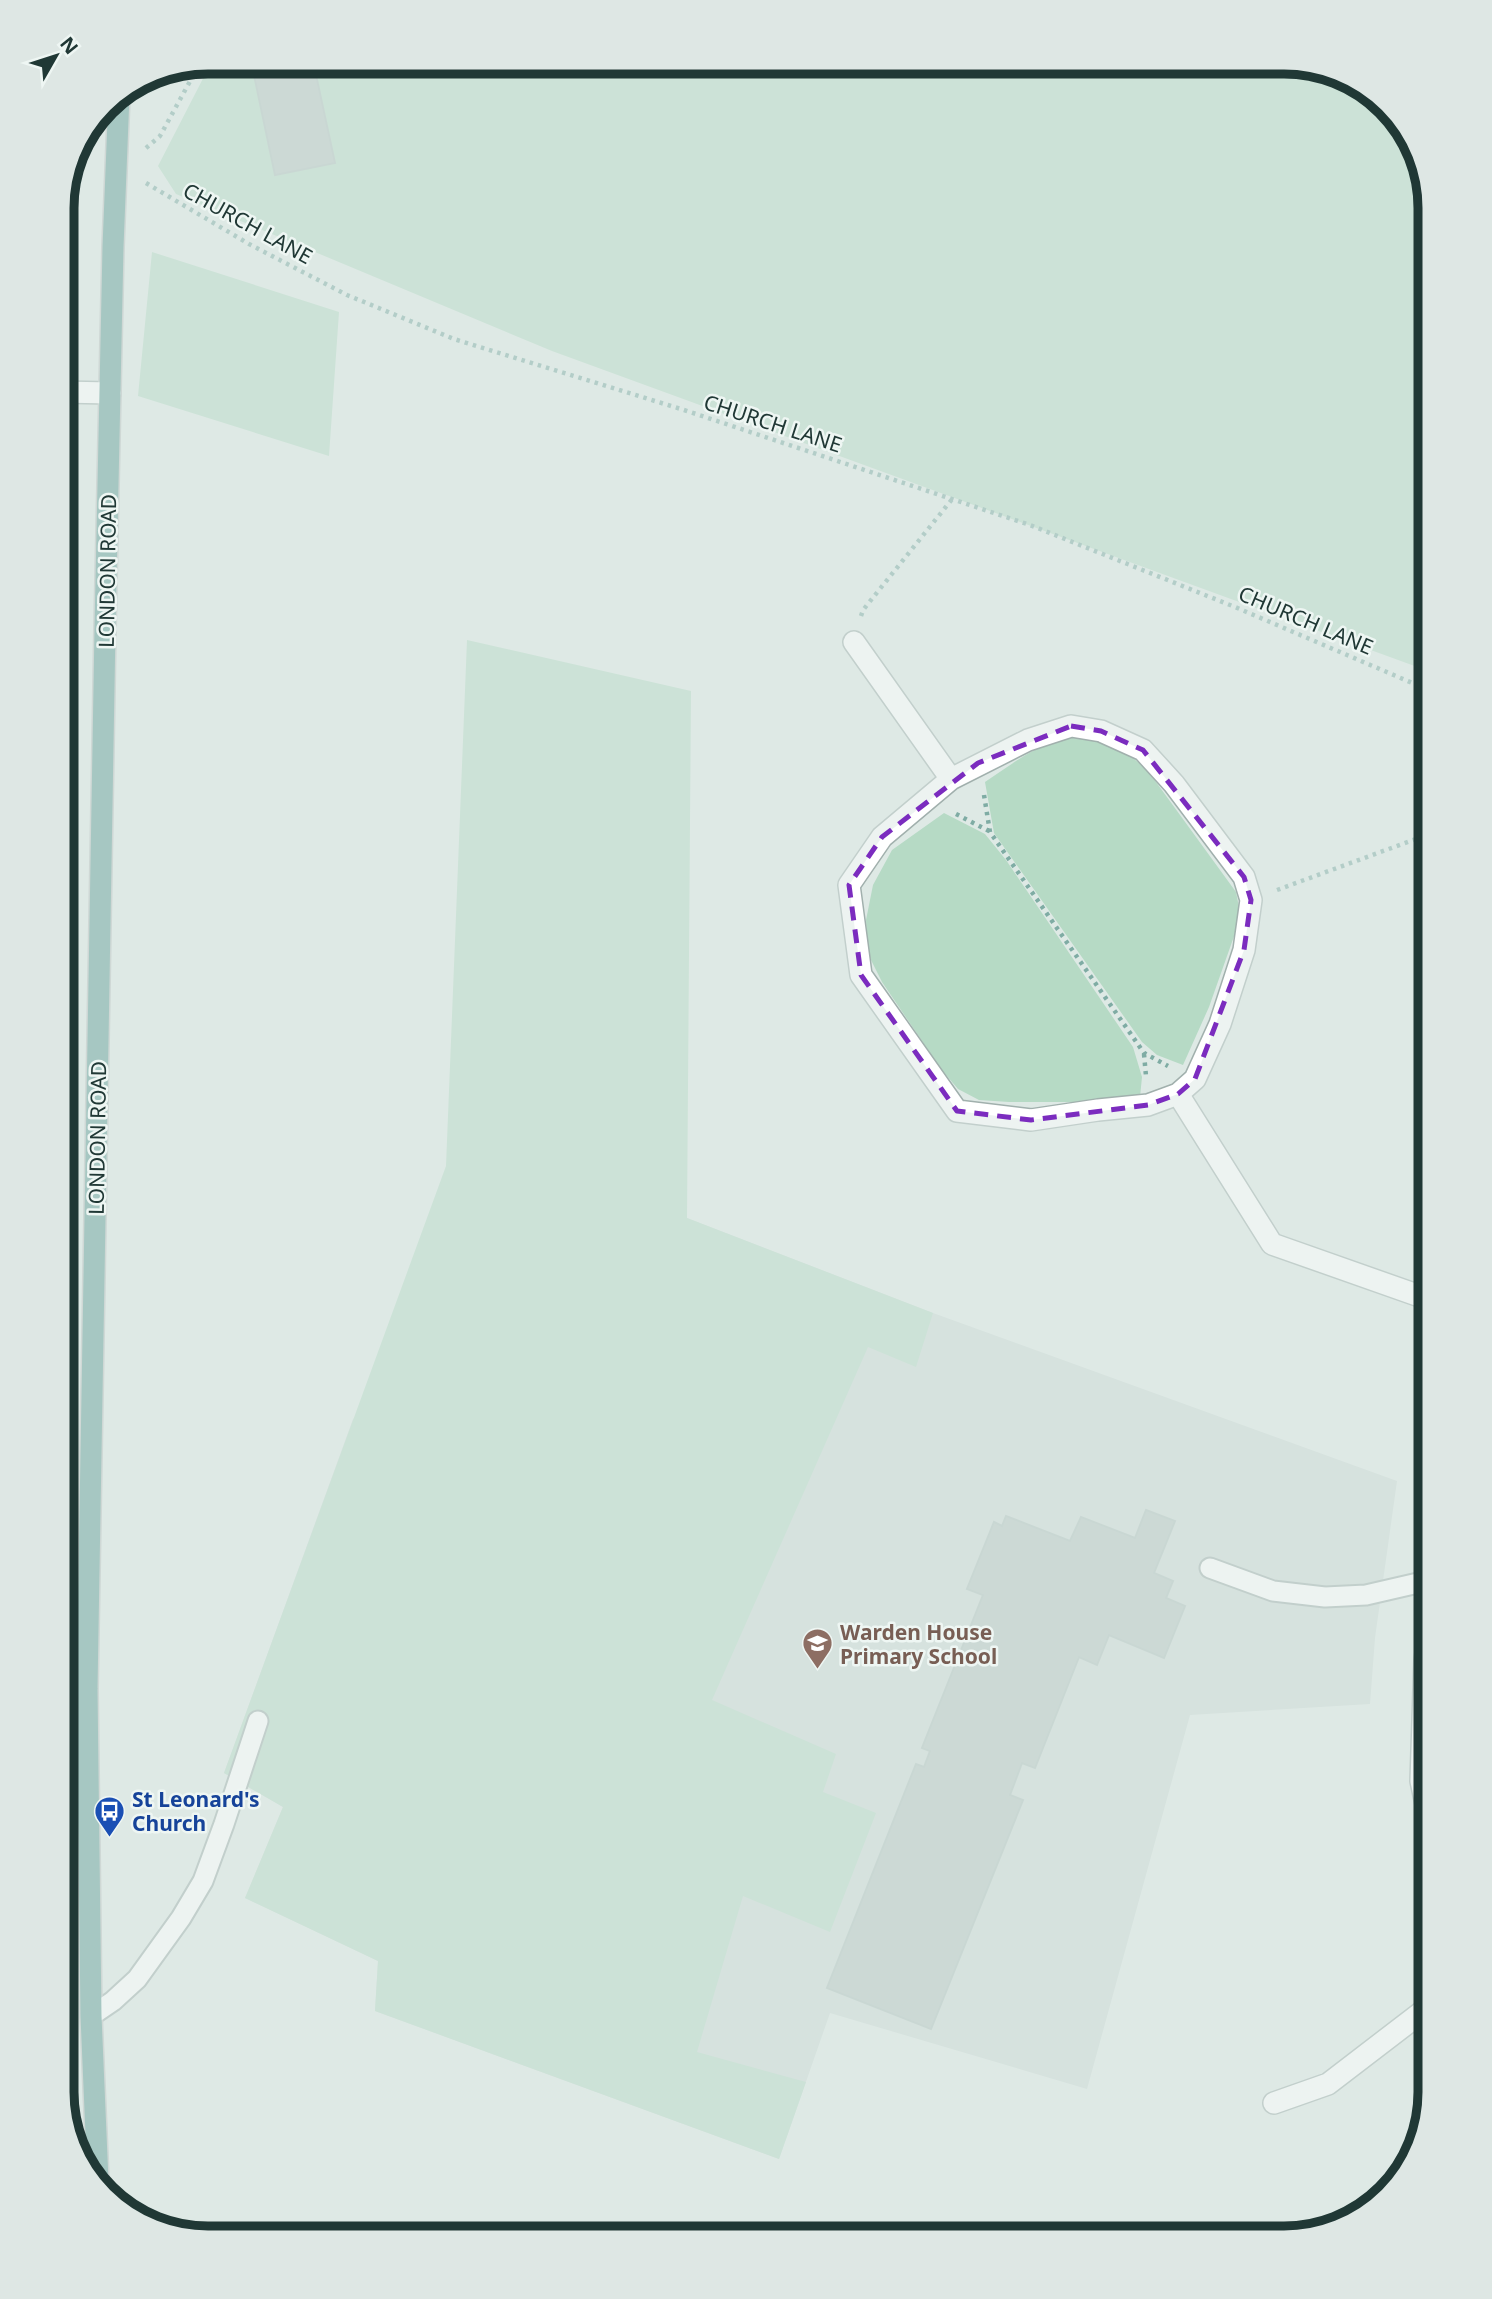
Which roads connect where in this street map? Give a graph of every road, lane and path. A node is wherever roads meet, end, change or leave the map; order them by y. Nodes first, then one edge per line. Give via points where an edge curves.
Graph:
1 (194, 75) edge
2 (119, 107) edge
3 (117, 166) junction
4 (74, 392) edge
5 (110, 393) junction
6 (953, 498) junction
7 (855, 642) joint
8 (1418, 685) edge
9 (951, 779) junction
10 (990, 832) dead end
11 (1418, 840) edge
12 (1251, 900) junction
13 (1144, 1053) dead end
14 (1178, 1094) junction
15 (1418, 1295) edge
16 (1210, 1568) dead end
17 (1418, 1583) edge
18 (258, 1721) dead end
19 (1418, 2015) edge
20 (91, 2016) junction
21 (1274, 2103) dead end
22 (97, 2168) edge

1 - 3 path via 160,136
2 - 3 main road, LONDON ROAD
3 - 5 main road, LONDON ROAD
3 - 6 path, CHURCH LANE via 347,295 454,339
4 - 5 street
5 - 20 main road, LONDON ROAD via 87,1689
6 - 7 path via 863,610
6 - 8 path, CHURCH LANE via 1235,607
7 - 9 street
9 - 12 street via 1028,740 1071,726 1101,731 1143,750 1174,784 1244,877
9 - 14 street via 882,837 849,885 861,975 957,1111 1031,1120 1149,1105
10 - 13 path
11 - 12 path
12 - 14 street via 1244,950 1220,1024 1195,1079
14 - 15 street via 1272,1244
16 - 17 lane via 1273,1591 1325,1597 1366,1595
18 - 20 lane via 203,1881 138,1979
19 - 21 street via 1328,2084
20 - 22 main road, LONDON ROAD

